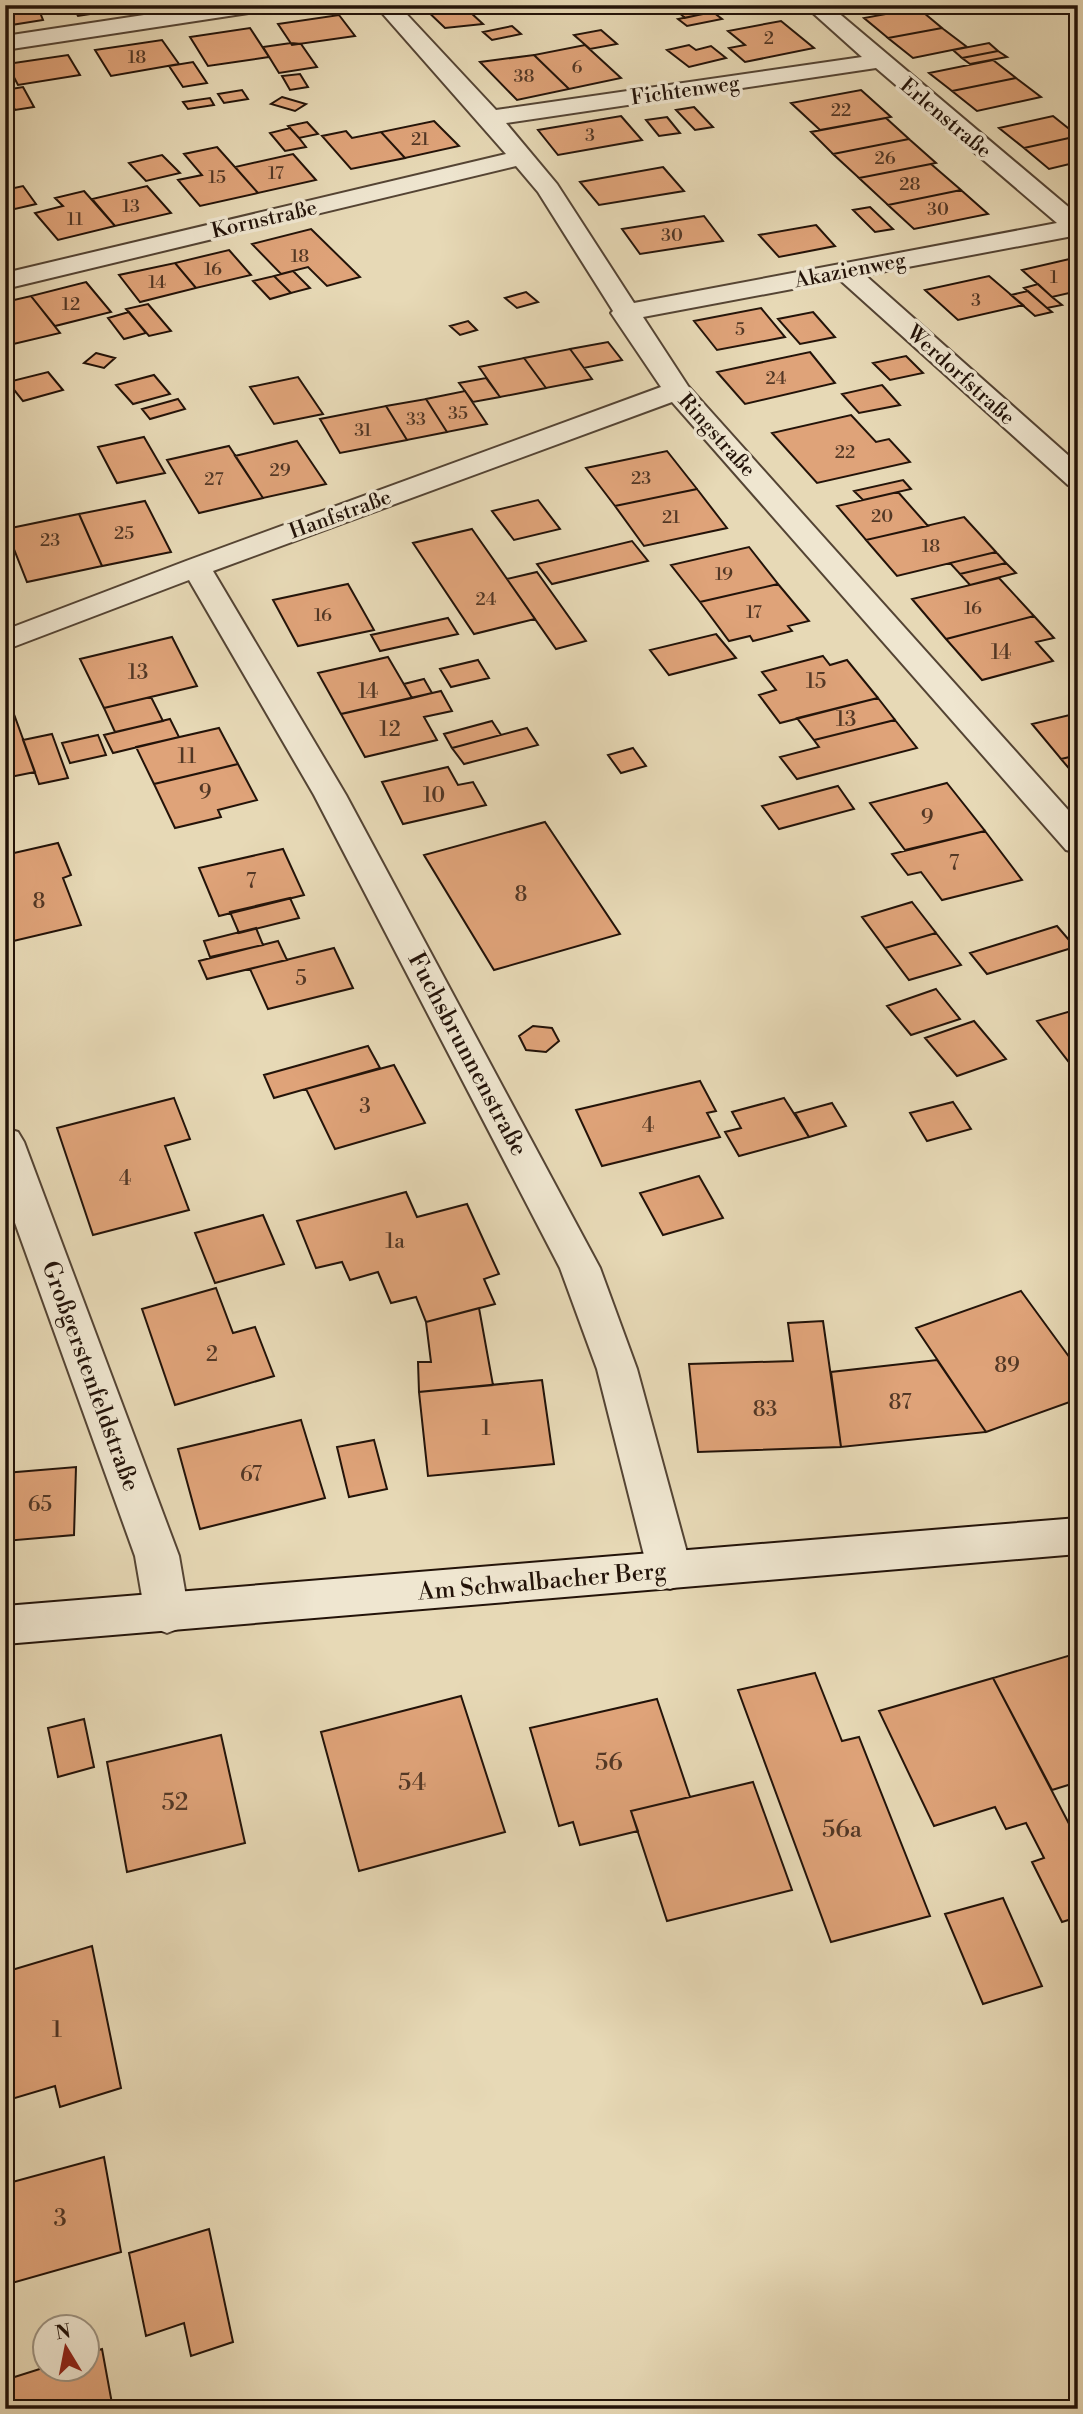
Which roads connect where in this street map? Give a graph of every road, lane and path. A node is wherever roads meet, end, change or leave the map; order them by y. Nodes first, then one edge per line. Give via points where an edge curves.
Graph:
1 (255, 5) edge
2 (386, 5) edge
3 (815, 5) edge
4 (5, 43) edge
5 (880, 61) junction
6 (489, 118) junction
7 (522, 158) junction
8 (1077, 228) edge
9 (845, 271) junction
10 (5, 281) edge
11 (624, 313) junction
12 (677, 391) junction
13 (1078, 479) edge
14 (196, 567) junction
15 (5, 641) edge
16 (1078, 842) edge
17 (5, 1142) edge
18 (1078, 1536) edge
19 (670, 1571) junction
20 (167, 1614) junction
21 (5, 1625) edge

1 - 4 street
2 - 6 street, Ringstraße
3 - 5 street, Erlenstraße
5 - 6 street, Fichtenweg
5 - 8 street, Erlenstraße
6 - 7 street, Ringstraße
7 - 10 street, Kornstraße
7 - 11 street, Ringstraße via 548,189
8 - 9 street, Akazienweg
9 - 11 street, Akazienweg
9 - 13 street, Werdorfstraße
11 - 12 street, Ringstraße
12 - 14 street, Hanfstraße
12 - 16 street, Ringstraße
14 - 15 street, Hanfstraße
14 - 19 street, Fuchsbrunnenstraße via 336,807 580,1268 617,1369
17 - 20 street, Großgerstenfeldstraße via 158,1556
18 - 19 street, Am Schwalbacher Berg
19 - 20 street, Am Schwalbacher Berg
20 - 21 street, Am Schwalbacher Berg

